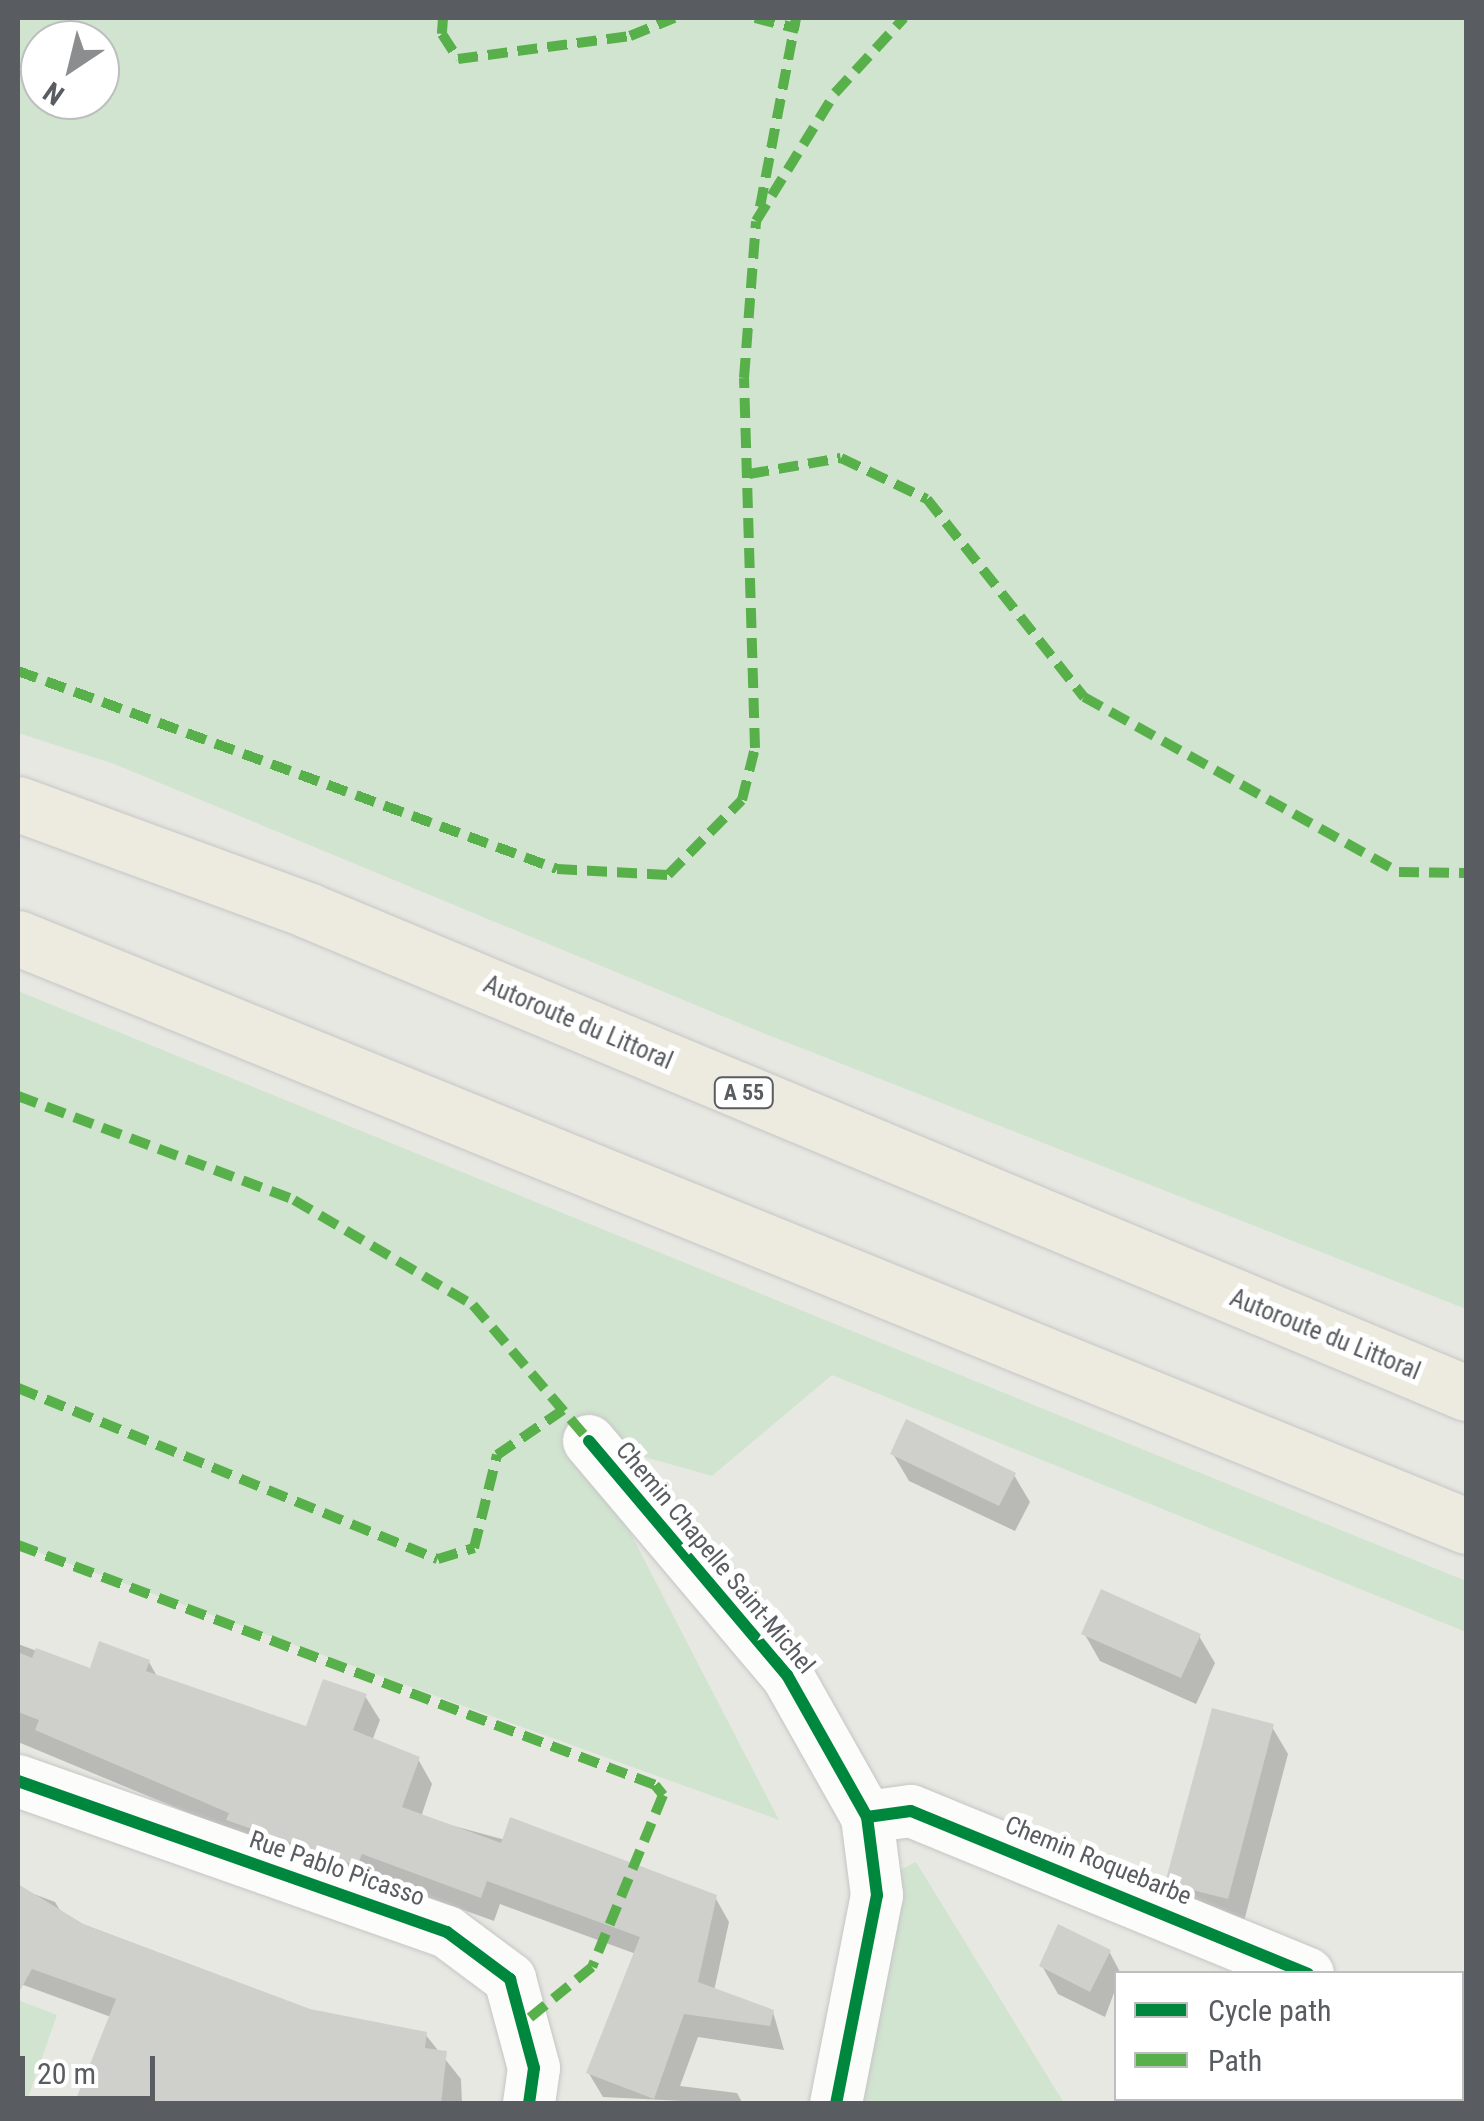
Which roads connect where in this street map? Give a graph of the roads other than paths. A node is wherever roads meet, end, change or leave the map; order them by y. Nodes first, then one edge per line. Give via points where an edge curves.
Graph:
1 (18, 804) edge
2 (18, 938) edge
3 (1466, 1393) edge
4 (588, 1441) dead end
5 (1466, 1526) edge
6 (18, 1781) edge
7 (867, 1817) junction
8 (1301, 1971) edge
9 (528, 2104) edge
10 (836, 2104) edge

1 - 3 highway, Autoroute du Littoral / A 55 via 307,910
2 - 5 highway
4 - 7 street, Chemin Chapelle Saint-Michel via 788,1675
6 - 9 street, Rue Pablo Picasso via 447,1932 510,1980 534,2068
7 - 8 street, Chemin Roquebarbe via 911,1811
7 - 10 street, Chemin Chapelle Saint-Michel via 876,1895

